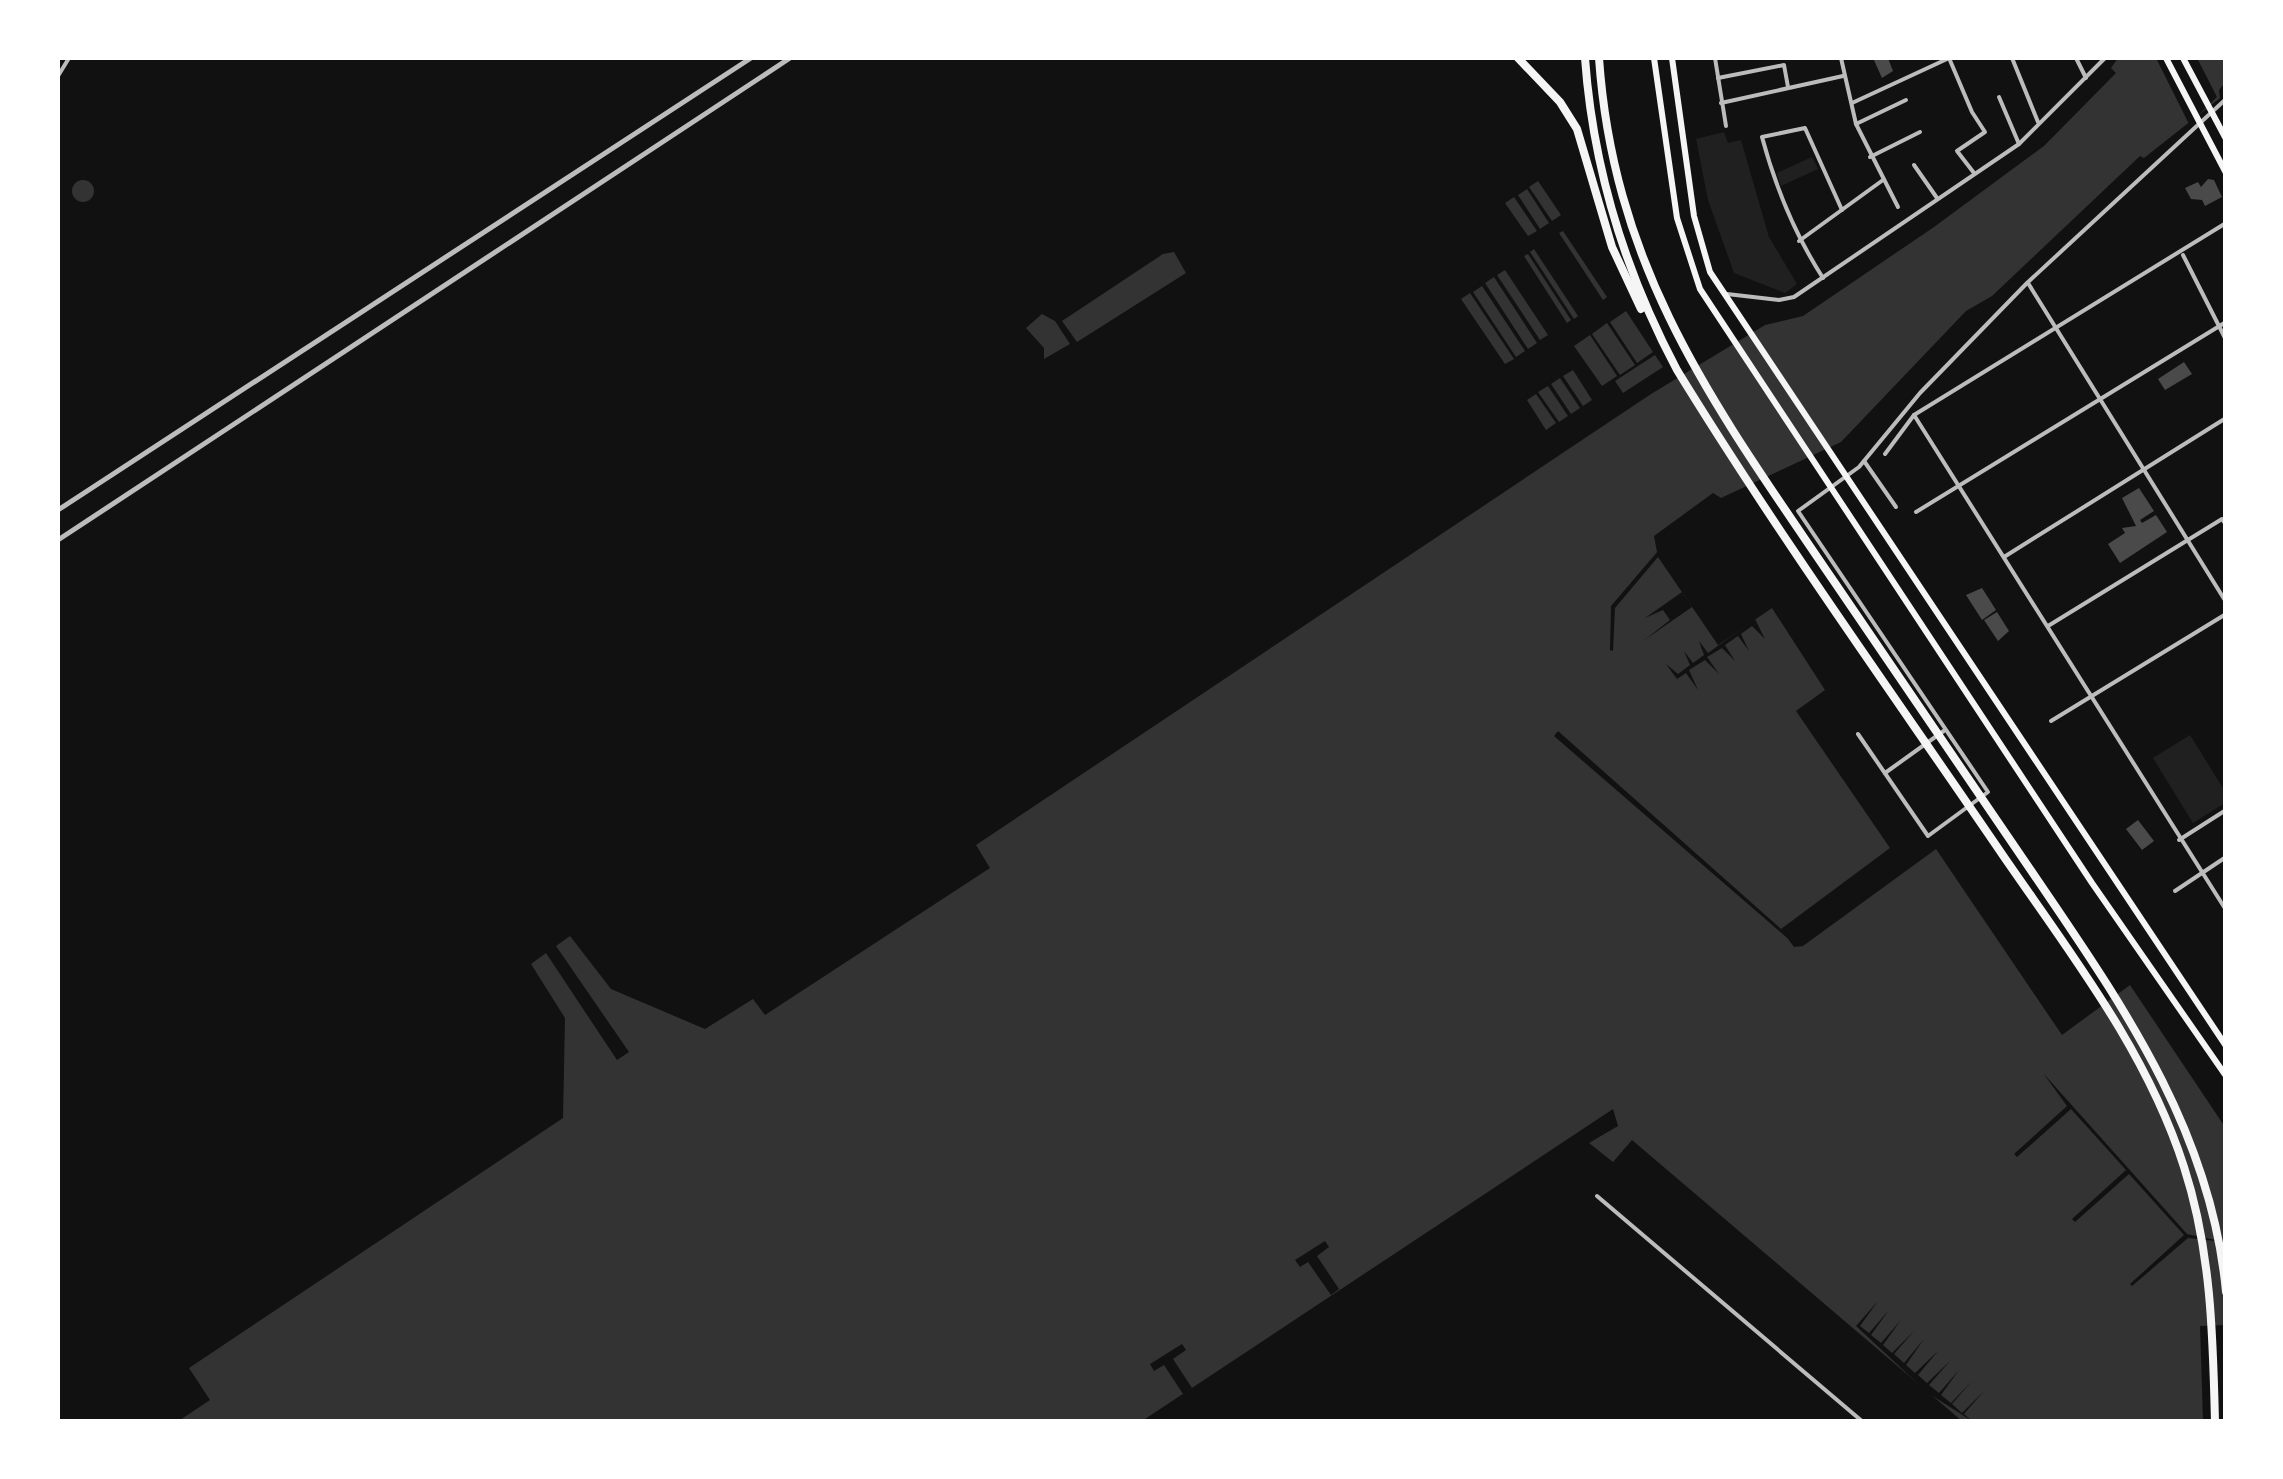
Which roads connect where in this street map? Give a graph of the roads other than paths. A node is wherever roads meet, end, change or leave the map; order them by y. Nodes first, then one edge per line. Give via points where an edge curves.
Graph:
1 (69, 58) edge
2 (750, 58) edge
3 (790, 58) edge
4 (1518, 58) edge
5 (1584, 58) edge
6 (1600, 58) edge
7 (1654, 58) edge
8 (1672, 58) edge
9 (1715, 58) edge
10 (1841, 58) edge
11 (1949, 58) edge
12 (2012, 58) edge
13 (2076, 58) edge
14 (2105, 58) edge
15 (2166, 58) edge
16 (2184, 58) edge
17 (58, 76) edge
18 (1845, 76) junction
19 (1718, 78) junction
20 (2086, 78) junction
21 (1789, 88) junction
22 (1999, 96) dead end
23 (2226, 99) edge
24 (1906, 100) dead end
25 (1721, 103) junction
26 (1852, 103) junction
27 (2211, 111) junction
28 (2199, 121) junction
29 (1856, 124) junction
30 (2039, 124) junction
31 (1726, 126) dead end
32 (1920, 132) dead end
33 (2226, 140) edge
34 (2019, 144) junction
35 (1870, 157) junction
36 (1914, 165) dead end
37 (2226, 173) edge
38 (1975, 175) junction
39 (1884, 180) junction
40 (1938, 200) junction
41 (1898, 206) dead end
42 (1842, 210) junction
43 (2226, 223) edge
44 (1799, 242) junction
45 (2182, 252) junction
46 (1823, 278) junction
47 (2028, 283) junction
48 (1722, 293) junction
49 (2226, 322) edge
50 (2055, 327) junction
51 (2218, 327) junction
52 (2226, 340) edge
53 (1677, 370) junction
54 (2100, 399) junction
55 (1914, 415) junction
56 (2226, 418) edge
57 (1885, 454) dead end
58 (1864, 461) junction
59 (2144, 469) junction
60 (1847, 475) junction
61 (1831, 486) junction
62 (1960, 486) junction
63 (1896, 506) dead end
64 (58, 510) edge
65 (1916, 512) dead end
66 (2224, 520) edge
67 (58, 540) edge
68 (2187, 540) junction
69 (2004, 556) junction
70 (2226, 602) edge
71 (2226, 614) edge
72 (2048, 626) junction
73 (2092, 696) junction
74 (2052, 721) dead end
75 (1945, 730) junction
76 (1858, 734) dead end
77 (1885, 772) junction
78 (2226, 810) edge
79 (2179, 840) junction
80 (2226, 857) edge
81 (2201, 873) junction
82 (2175, 891) dead end
83 (2226, 910) edge
84 (2226, 1046) edge
85 (2226, 1076) edge
86 (1598, 1196) dead end
87 (2226, 1292) edge
88 (1863, 1422) edge
89 (2215, 1422) edge

1 - 17 street
2 - 64 street
3 - 67 street
4 - 53 highway via 1577,129 1623,274
5 - 53 highway via 1617,234
6 - 87 highway via 1616,176 1668,322 1730,428 2142,1038 2198,1160
7 - 61 main road via 1680,232 1700,290
8 - 48 main road via 1694,216
9 - 19 street
10 - 18 street
11 - 26 street
11 - 38 street via 1985,132 1957,151
12 - 30 street
13 - 20 street
14 - 20 street
15 - 28 main road
16 - 27 main road
18 - 21 street
18 - 26 street
19 - 21 street via 1784,65
19 - 25 street
20 - 30 street
21 - 25 street
22 - 34 street
23 - 27 street
24 - 29 street
25 - 31 street
26 - 29 street
27 - 28 street
27 - 33 main road
28 - 37 main road
28 - 47 street
29 - 35 street
30 - 34 street
32 - 35 street
34 - 38 street
35 - 39 street
36 - 40 street
38 - 40 street
39 - 41 street
39 - 42 street
40 - 46 street
42 - 44 street
42 - 44 street via 1805,128 1762,137
43 - 45 street
44 - 46 street
45 - 50 street
45 - 51 street
46 - 48 street via 1779,300
47 - 50 street
47 - 58 street
48 - 60 main road
49 - 51 street
50 - 54 street
50 - 55 street
51 - 52 street
51 - 54 street
53 - 89 highway via 2090,983 2153,1088 2185,1169 2204,1250
54 - 59 street
54 - 62 street
55 - 57 street
55 - 62 street
56 - 59 street
58 - 60 street
58 - 63 street
59 - 68 street
59 - 69 street
60 - 61 street
60 - 84 main road
61 - 75 street via 1798,511
61 - 85 main road
62 - 65 street
62 - 69 street
66 - 68 street
68 - 70 street
68 - 72 street
69 - 72 street
71 - 73 street
72 - 73 street
73 - 74 street
73 - 79 street
75 - 77 street
75 - 77 street via 1988,792 1928,836
76 - 77 street
78 - 79 street
79 - 81 street
80 - 81 street
81 - 82 street
81 - 83 street
86 - 88 street

